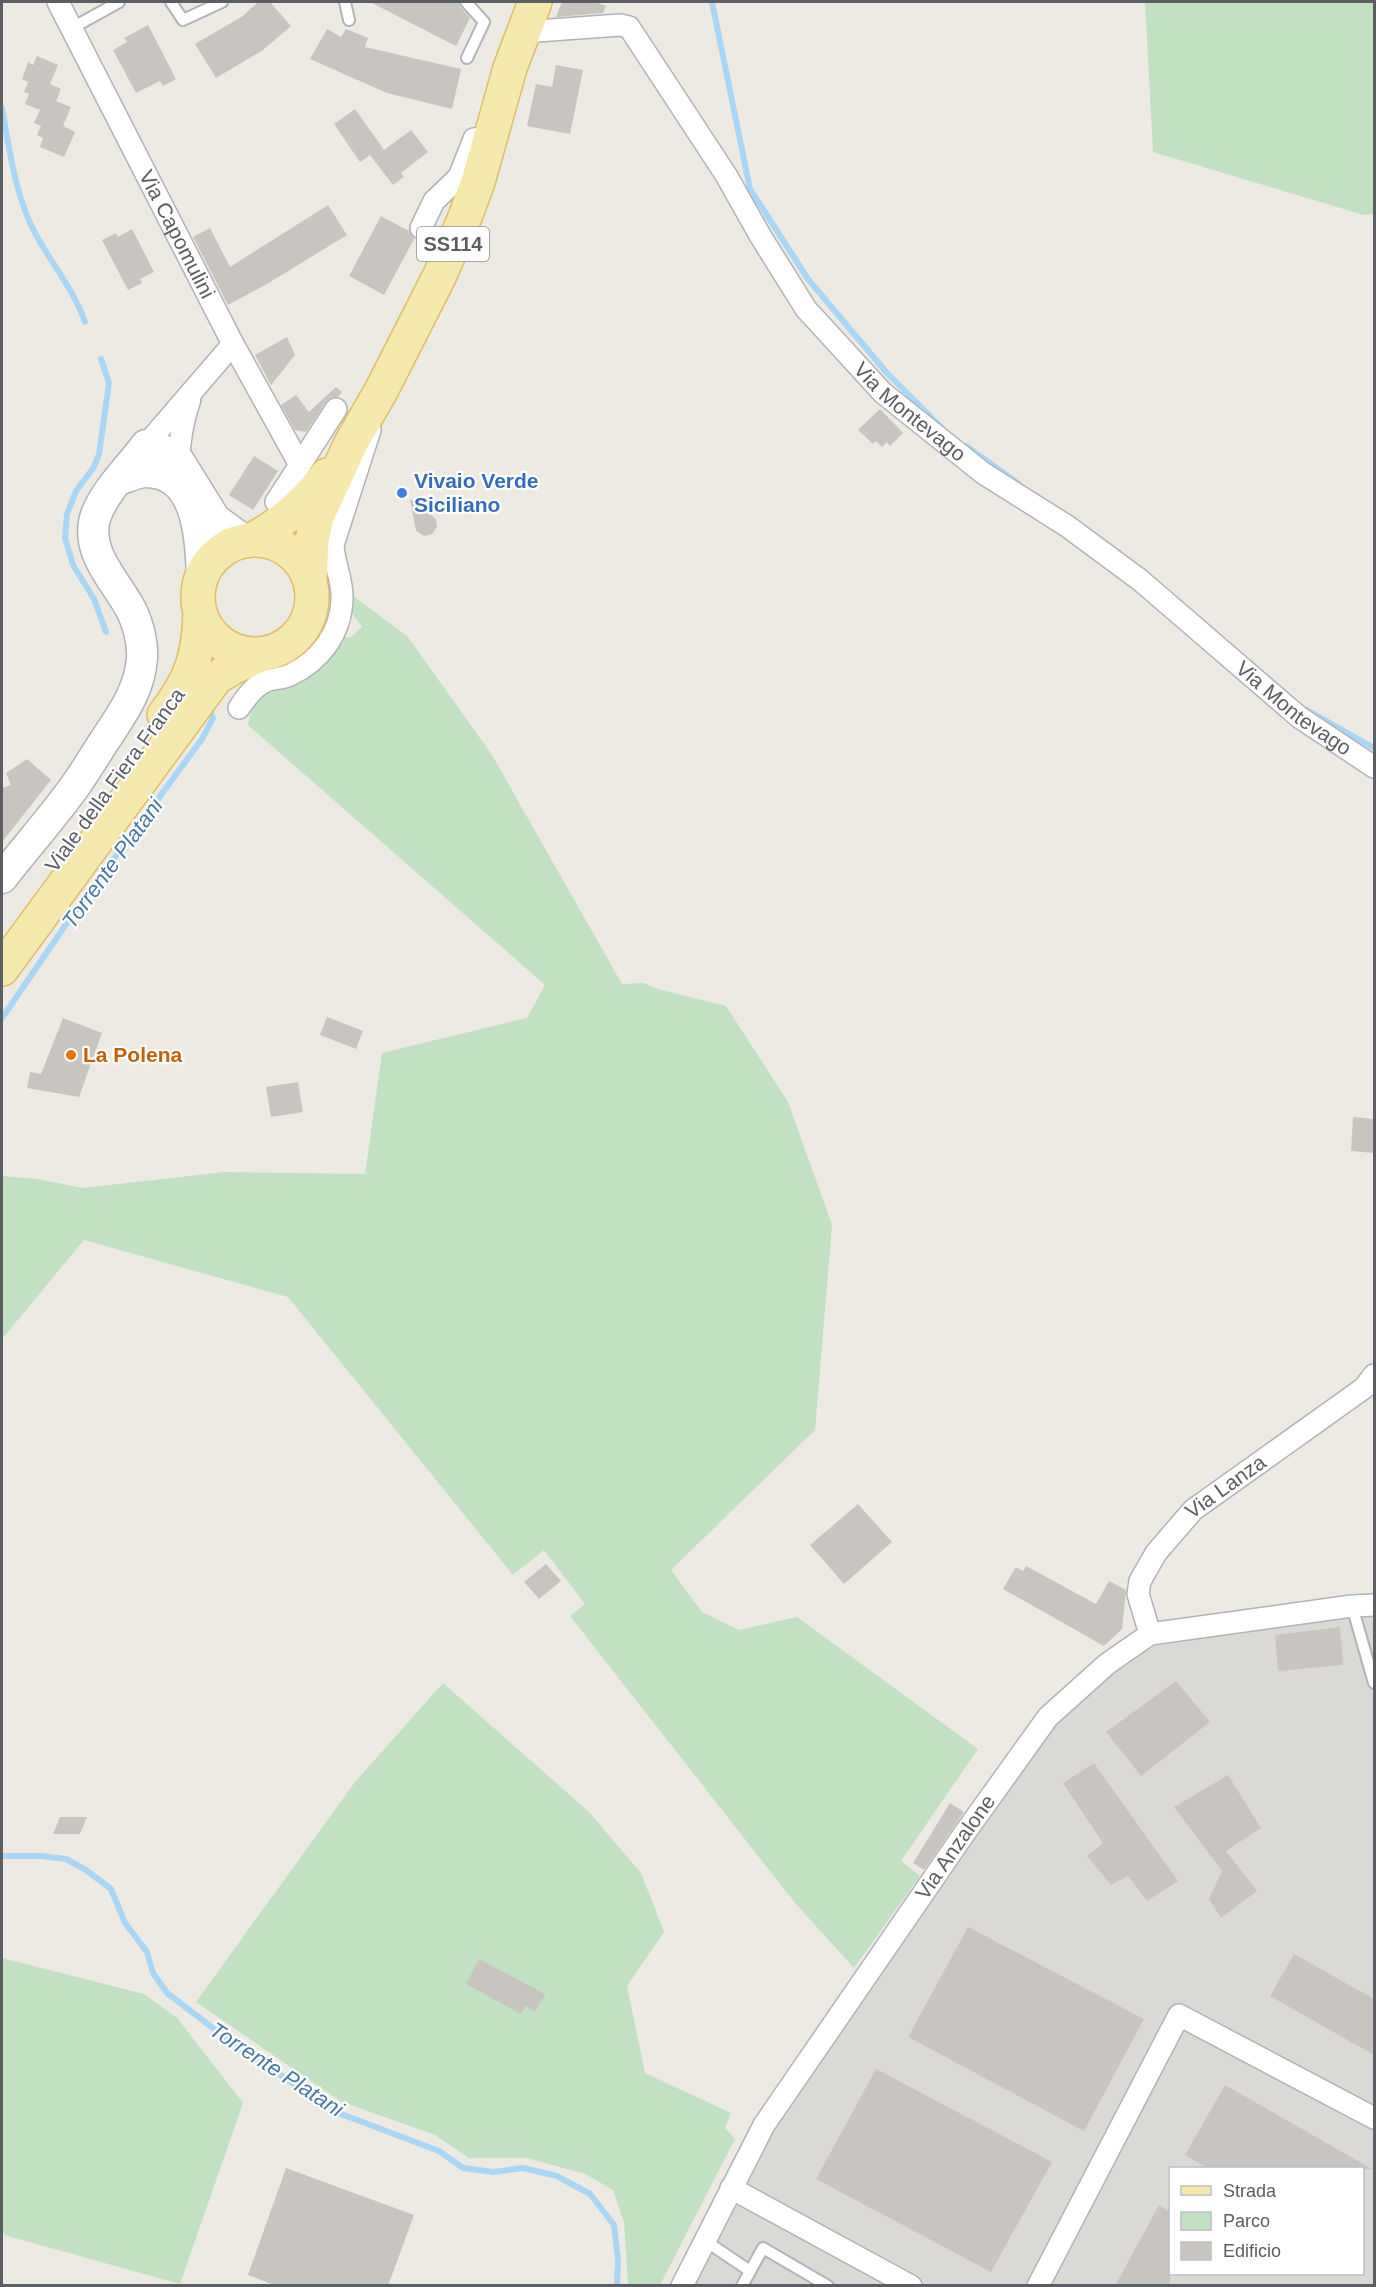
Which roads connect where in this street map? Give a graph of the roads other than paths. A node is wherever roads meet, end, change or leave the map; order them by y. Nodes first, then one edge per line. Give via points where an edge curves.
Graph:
1 (58, 2) edge
2 (119, 2) edge
3 (171, 2) edge
4 (222, 2) edge
5 (345, 2) edge
6 (466, 2) edge
7 (535, 2) edge
8 (349, 20) dead end
9 (72, 28) junction
10 (523, 32) junction
11 (467, 58) dead end
12 (490, 137) junction
13 (421, 228) dead end
14 (233, 344) junction
15 (192, 390) junction
16 (381, 391) junction
17 (336, 409) dead end
18 (351, 443) junction
19 (146, 445) junction
20 (300, 465) junction
21 (178, 472) junction
22 (120, 478) junction
23 (276, 502) dead end
24 (248, 540) junction
25 (202, 575) junction
26 (310, 581) junction
27 (200, 612) junction
28 (265, 653) junction
29 (239, 708) dead end
30 (1374, 766) edge
31 (2, 878) edge
32 (2, 936) edge
33 (2, 969) edge
34 (1374, 1375) edge
35 (1374, 1605) edge
36 (1353, 1606) junction
37 (1150, 1634) junction
38 (1374, 1683) edge
39 (1374, 2118) edge
40 (731, 2188) junction
41 (704, 2240) junction
42 (750, 2271) junction
43 (682, 2286) edge
44 (742, 2286) edge
45 (828, 2286) edge
46 (911, 2286) edge
47 (1038, 2286) edge

1 - 9 street, Via Capomulini
2 - 9 lane
3 - 4 lane via 183,20
5 - 8 lane
6 - 11 lane via 484,22
7 - 10 main road, SS114
9 - 14 street, Via Capomulini
10 - 12 main road, SS114
10 - 30 street, Via Montevago via 629,27 726,175 806,309 883,393 983,473 1067,526 1140,580 1299,717
12 - 13 street via 474,139 459,177 434,201
12 - 16 main road, SS114 via 465,217
14 - 15 street
14 - 20 street, Via Capomulini
15 - 19 street
15 - 21 street via 183,422
16 - 18 main road, SS114
16 - 29 street via 333,545 342,599 339,621 329,644 314,661 289,676 263,682
17 - 20 street
18 - 24 main road via 301,504 272,530
18 - 26 main road via 317,518
19 - 21 main road via 169,452
19 - 22 main road
20 - 23 street
21 - 22 main road via 164,477 143,472
21 - 24 main road via 215,519
21 - 25 main road via 195,511
22 - 31 main road via 96,516 94,546 101,564 130,607 139,633 139,678 131,699 75,786
24 - 25 main road via 221,550
24 - 26 main road via 264,540 282,547 297,559
25 - 27 main road via 198,593
26 - 28 main road via 311,606 302,629 283,646
27 - 28 main road via 208,629 222,643 245,653
27 - 32 main road, Viale della Fiera Franca via 193,668 178,697
28 - 33 main road, Viale della Fiera Franca via 216,678
34 - 37 street, Via Lanza via 1364,1388 1193,1509 1156,1553 1140,1581 1138,1594
35 - 36 street, Via Anzalone
36 - 37 street, Via Anzalone
36 - 38 lane
37 - 40 street, Via Anzalone via 1107,1664 1048,1717 764,2125
39 - 47 street via 1179,2015
40 - 41 street, Via Anzalone
40 - 46 street
41 - 42 lane
41 - 43 street, Via Anzalone
42 - 44 lane
42 - 45 lane via 763,2248

